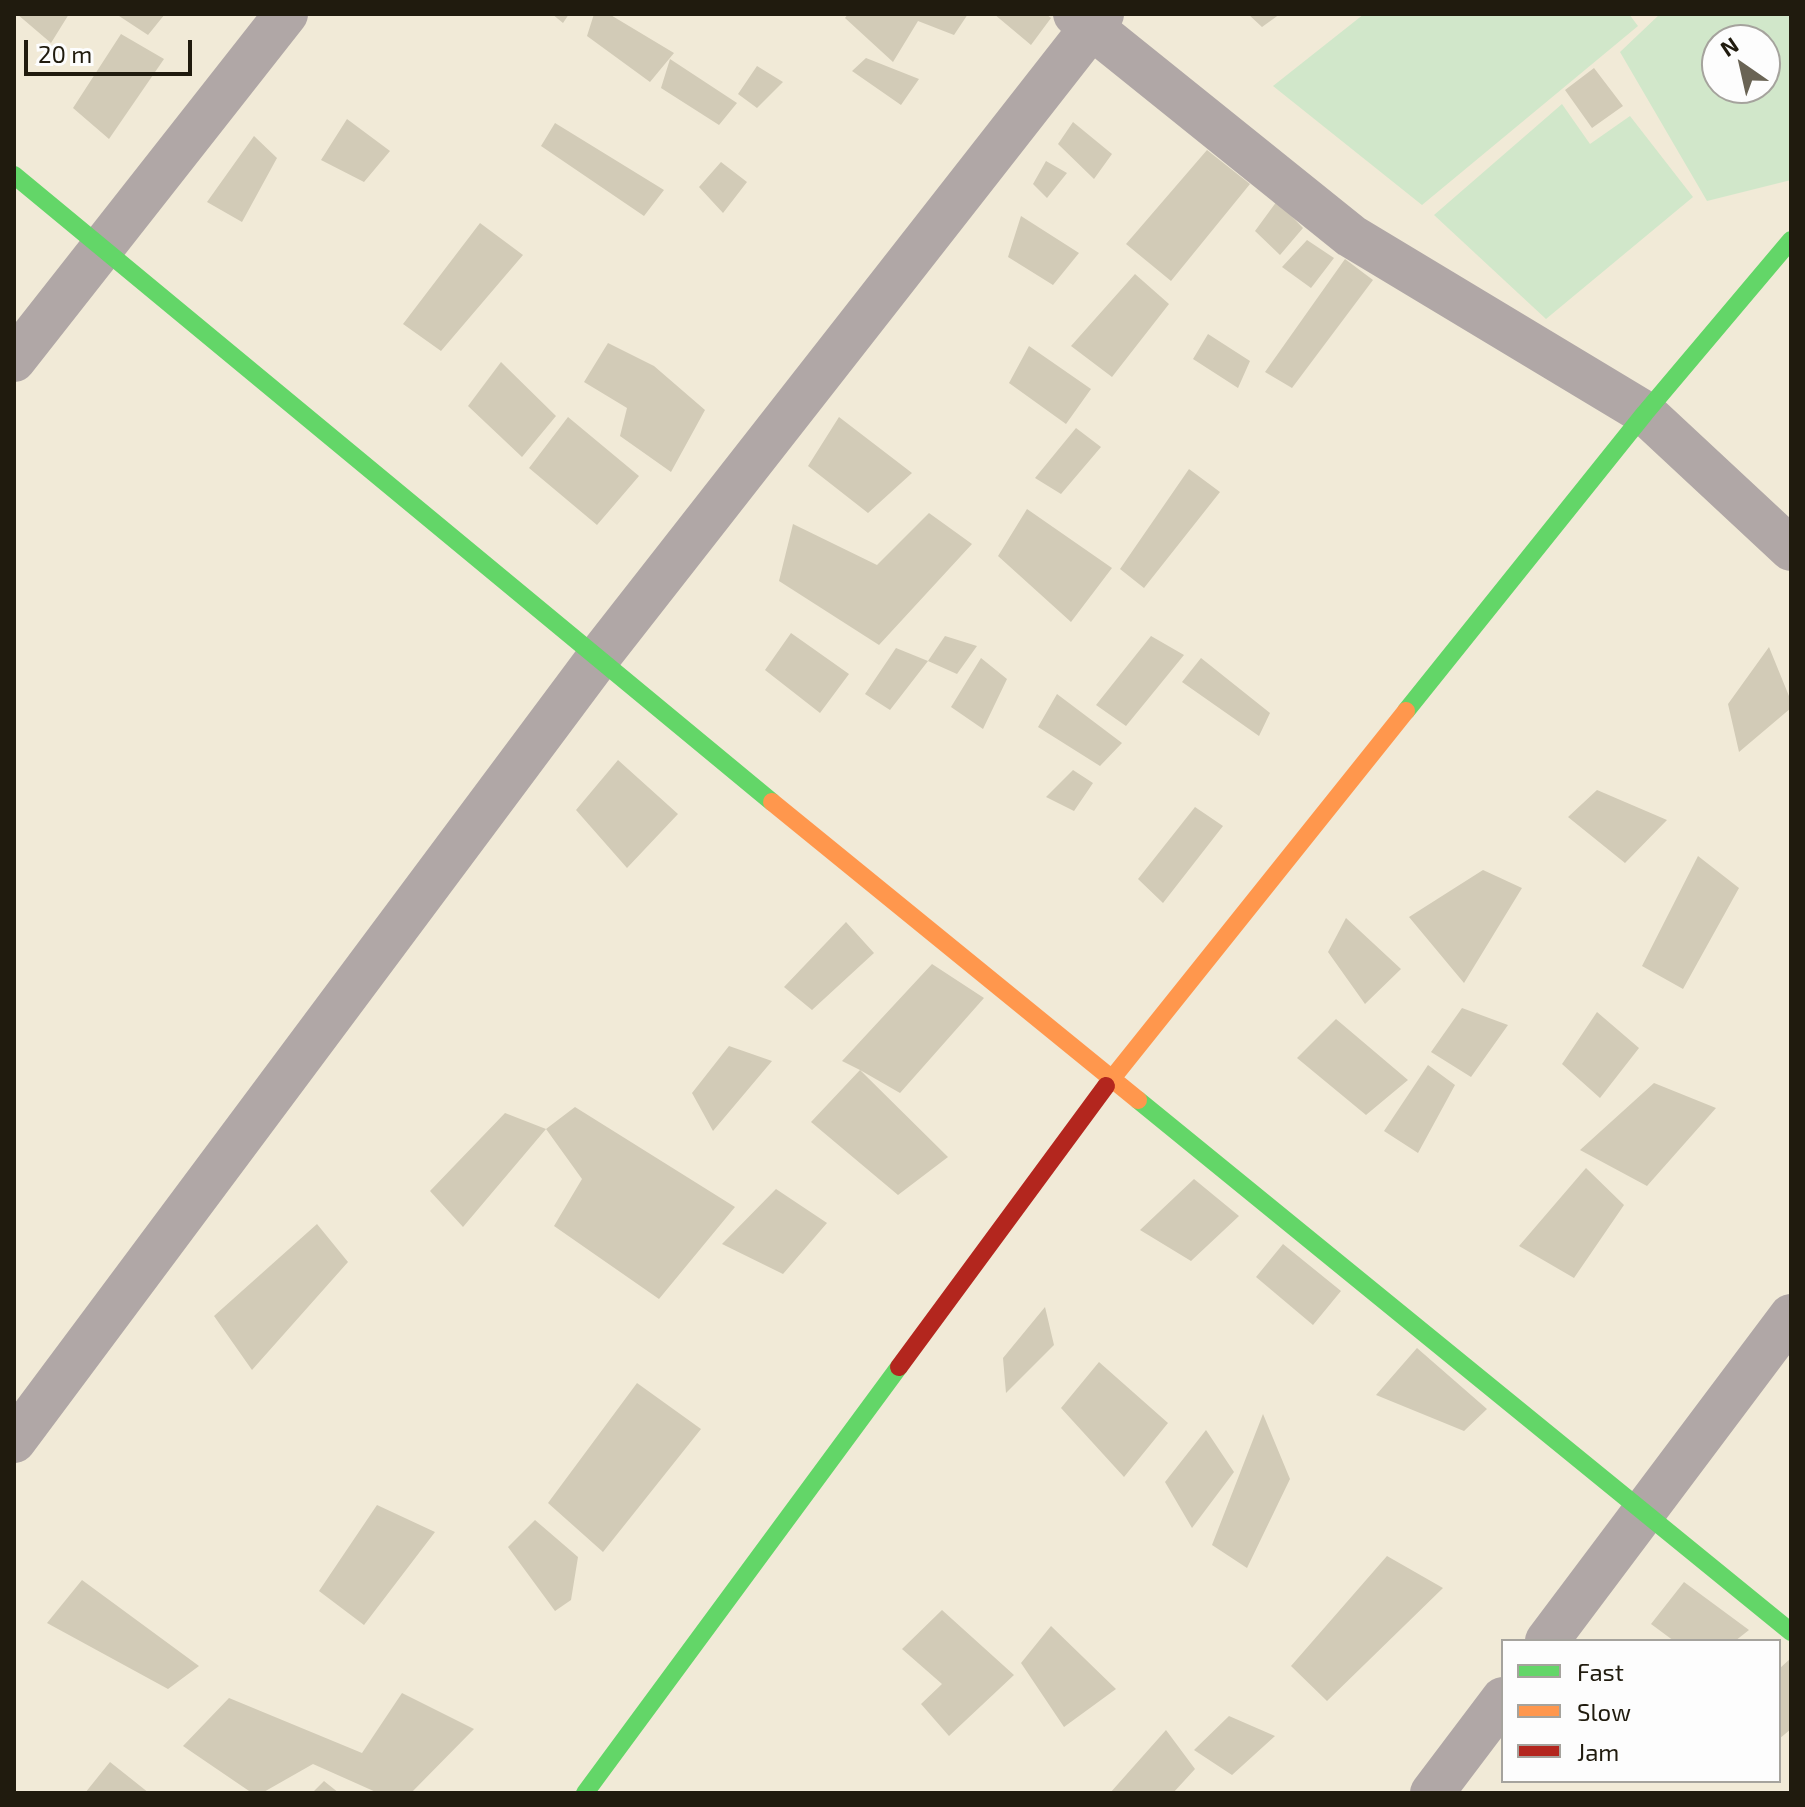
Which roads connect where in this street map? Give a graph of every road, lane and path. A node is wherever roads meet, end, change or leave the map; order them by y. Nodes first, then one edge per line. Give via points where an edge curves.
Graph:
1 (286, 14) edge
2 (1089, 18) edge
3 (14, 175) edge
4 (1791, 240) edge
5 (102, 247) junction
6 (14, 360) edge
7 (1645, 413) junction
8 (1791, 549) edge
9 (598, 658) junction
10 (1111, 1079) junction
11 (1791, 1316) edge
12 (14, 1441) edge
13 (1643, 1513) junction
14 (1791, 1632) edge
15 (1548, 1639) edge
16 (1501, 1702) edge
17 (585, 1793) edge
18 (1432, 1793) edge

1 - 5 street
2 - 7 street via 1351,236
2 - 9 street
3 - 5 street
4 - 7 street
5 - 6 street
5 - 9 street
7 - 8 street
7 - 10 street
9 - 10 street
9 - 12 street
10 - 13 street
10 - 17 street
11 - 13 street
13 - 14 street
13 - 15 street
16 - 18 street

